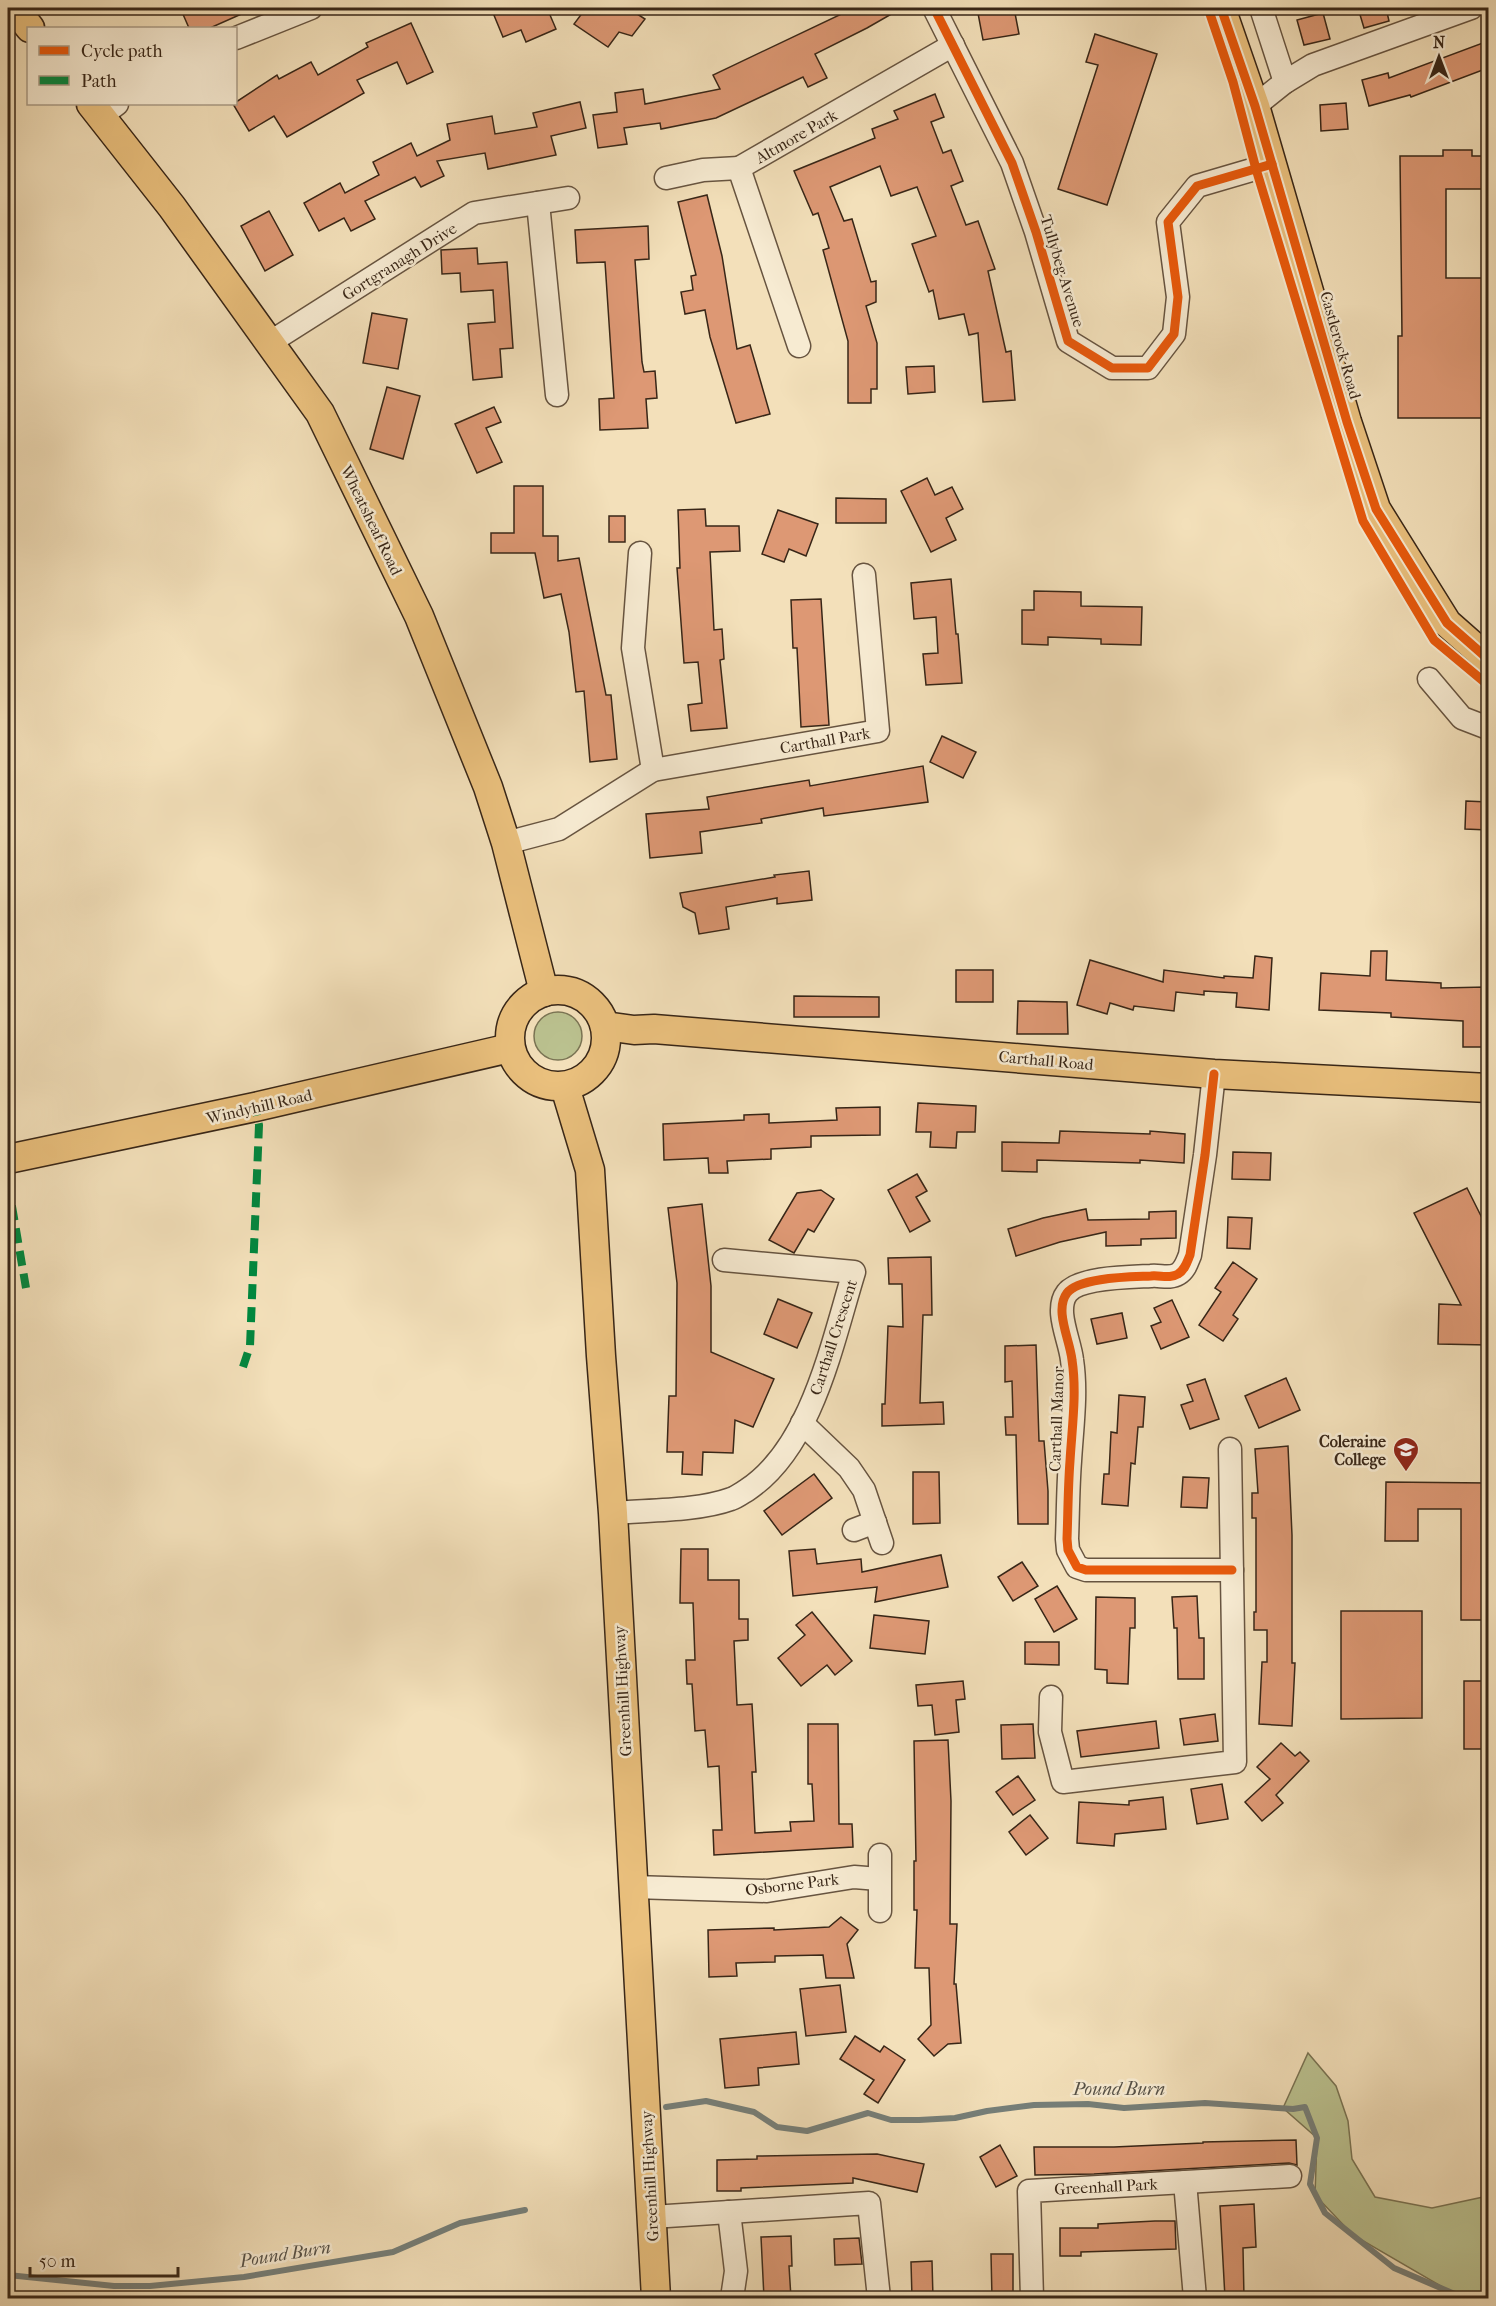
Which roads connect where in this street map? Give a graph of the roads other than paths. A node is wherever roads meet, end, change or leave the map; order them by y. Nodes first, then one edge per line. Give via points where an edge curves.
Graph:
1 (14, 8) edge
2 (311, 8) edge
3 (934, 8) edge
4 (1221, 8) edge
5 (1261, 8) edge
6 (1471, 8) edge
7 (275, 14) edge
8 (29, 27) edge
9 (237, 38) edge
10 (953, 45) junction
11 (1285, 82) junction
12 (1255, 106) junction
13 (103, 108) edge
14 (1272, 164) junction
15 (739, 168) junction
16 (666, 178) dead end
17 (568, 198) dead end
18 (538, 203) junction
19 (269, 343) junction
20 (799, 346) dead end
21 (557, 395) dead end
22 (640, 554) dead end
23 (864, 575) dead end
24 (1488, 659) edge
25 (1429, 680) dead end
26 (1488, 728) edge
27 (652, 770) junction
28 (506, 843) junction
29 (544, 992) junction
30 (605, 1026) junction
31 (510, 1048) junction
32 (1214, 1074) junction
33 (565, 1087) junction
34 (1488, 1088) edge
35 (8, 1159) edge
36 (724, 1260) dead end
37 (802, 1423) junction
38 (1230, 1449) dead end
39 (613, 1513) junction
40 (854, 1530) dead end
41 (1232, 1570) junction
42 (1051, 1697) dead end
43 (880, 1855) dead end
44 (879, 1880) junction
45 (633, 1887) junction
46 (880, 1911) dead end
47 (1290, 2176) dead end
48 (1185, 2182) junction
49 (729, 2212) junction
50 (652, 2217) junction
51 (656, 2298) edge
52 (732, 2298) edge
53 (879, 2298) edge
54 (1032, 2298) edge
55 (1195, 2298) edge

1 - 8 main road
2 - 7 street
3 - 10 street, Tullybeg Avenue
4 - 12 main road, Castlerock Road
5 - 11 street
6 - 11 street via 1313,64
7 - 9 street
10 - 14 street, Tullybeg Avenue via 1012,163 1068,341 1113,368 1148,368 1174,334 1178,297 1168,222 1197,186
10 - 15 street, Altmore Park
11 - 12 street
12 - 14 main road, Castlerock Road
13 - 19 main road, Wheatsheaf Road
14 - 24 main road, Castlerock Road via 1347,422 1377,509 1447,623
15 - 16 street
15 - 20 street, Altmore Park
17 - 18 street, Gortgranagh Drive
18 - 19 street, Gortgranagh Drive via 474,213
18 - 21 street
19 - 28 main road, Wheatsheaf Road via 320,413 414,605 488,787
22 - 27 street via 633,648
23 - 27 street, Carthall Park via 878,731
25 - 26 street via 1462,718
27 - 28 street, Carthall Park via 559,829
28 - 29 main road, Wheatsheaf Road
29 - 30 main road via 575,993 593,1006
29 - 31 main road via 520,1007 509,1034
30 - 32 main road, Carthall Road
30 - 33 main road via 603,1058 580,1082
31 - 33 main road via 524,1074 536,1082
31 - 35 main road, Windyhill Road
32 - 34 main road, Carthall Road
32 - 41 street, Carthall Manor via 1186,1265 1172,1276 1077,1285 1063,1301 1075,1395 1067,1539 1077,1567 1086,1570
33 - 39 main road, Greenhill Highway via 590,1170
36 - 37 street, Carthall Crescent via 854,1272 821,1378
37 - 39 street, Carthall Crescent via 780,1460 733,1499
37 - 40 street via 849,1468 864,1490 879,1533
38 - 41 street
39 - 45 main road, Greenhill Highway
41 - 42 street via 1235,1762 1063,1782 1050,1732
43 - 44 street
44 - 45 street, Osborne Park via 854,1877 767,1891
44 - 46 street
45 - 50 main road, Greenhill Highway
47 - 48 street, Greenhall Park
48 - 54 street, Greenhall Park via 1029,2191
48 - 55 street
49 - 50 street
49 - 52 street via 736,2271
49 - 53 street via 869,2203
50 - 51 main road, Greenhill Highway

